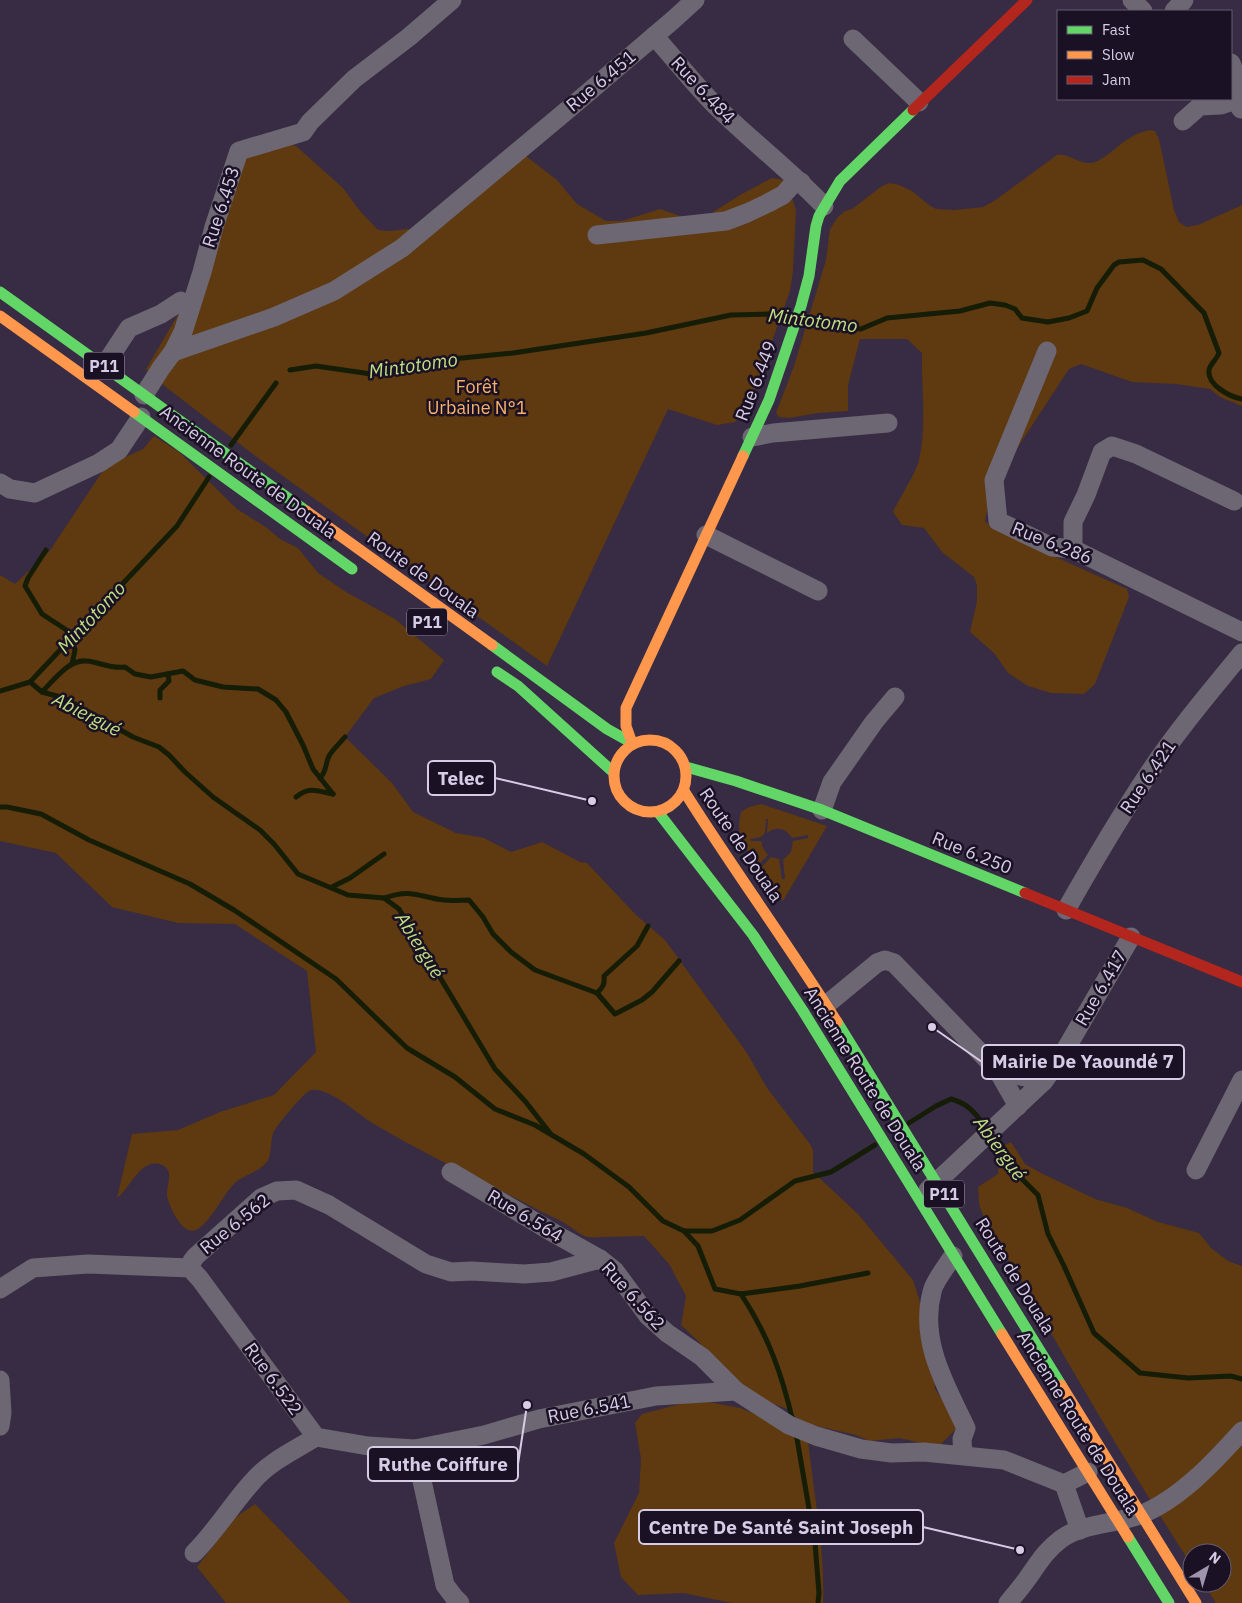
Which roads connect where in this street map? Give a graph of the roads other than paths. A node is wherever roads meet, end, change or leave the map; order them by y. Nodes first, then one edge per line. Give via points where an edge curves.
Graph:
1 (452, 0) edge
2 (695, 0) edge
3 (1132, 0) edge
4 (1184, 0) edge
5 (1022, 2) edge
6 (1143, 10) edge
7 (1175, 10) edge
8 (654, 36) junction
9 (853, 39) dead end
10 (1232, 65) edge
11 (919, 102) junction
12 (1238, 105) edge
13 (1183, 121) dead end
14 (801, 182) junction
15 (824, 206) junction
16 (597, 235) dead end
17 (0, 292) edge
18 (181, 301) dead end
19 (0, 316) edge
20 (1047, 351) dead end
21 (173, 352) junction
22 (104, 366) junction
23 (144, 395) junction
24 (141, 417) junction
25 (888, 423) dead end
26 (752, 437) junction
27 (228, 455) junction
28 (217, 472) junction
29 (0, 483) edge
30 (1234, 501) dead end
31 (706, 535) junction
32 (1073, 549) junction
33 (359, 573) dead end
34 (818, 591) dead end
35 (1242, 632) edge
36 (1242, 653) edge
37 (486, 664) dead end
38 (895, 697) dead end
39 (632, 743) junction
40 (686, 767) junction
41 (613, 772) junction
42 (684, 791) junction
43 (822, 810) junction
44 (658, 812) junction
45 (1066, 910) junction
46 (1131, 936) junction
47 (1242, 982) edge
48 (826, 1005) junction
49 (998, 1071) junction
50 (1242, 1080) edge
51 (1044, 1081) junction
52 (1014, 1109) junction
53 (1196, 1170) dead end
54 (451, 1172) dead end
55 (937, 1182) junction
56 (918, 1199) junction
57 (953, 1256) junction
58 (600, 1258) junction
59 (190, 1268) junction
60 (0, 1289) edge
61 (0, 1380) edge
62 (736, 1391) junction
63 (0, 1426) edge
64 (1242, 1431) edge
65 (316, 1437) junction
66 (415, 1449) junction
67 (964, 1455) junction
68 (1088, 1472) junction
69 (1064, 1484) junction
70 (1141, 1514) junction
71 (1117, 1521) junction
72 (1080, 1530) junction
73 (194, 1554) dead end
74 (460, 1603) edge
75 (1008, 1603) edge
76 (1169, 1603) edge
77 (1196, 1603) edge

1 - 21 street, Rue 6.453 via 409,38 354,79 303,132 239,151 183,332
2 - 8 street, Rue 6.451
3 - 6 street
4 - 7 street
5 - 11 main road, Rue 6.449
8 - 14 street, Rue 6.484 via 718,108
8 - 21 street, Rue 6.451 via 402,248 334,291 274,317
9 - 11 street
10 - 12 street via 1239,82
11 - 15 main road, Rue 6.449 via 840,181
12 - 13 street via 1200,106
14 - 15 street, Rue 6.484
14 - 16 street via 768,203 726,221
15 - 26 main road, Rue 6.449 via 816,226 809,276 794,329
17 - 22 main road, Route de Douala / P11
18 - 22 street via 130,328
19 - 24 main road, Ancienne Route de Douala / P11
20 - 32 street, Rue 6.286 via 994,480 998,521 1052,547
21 - 23 street, Rue 6.453
22 - 23 main road, Route de Douala / P11
23 - 27 main road, Route de Douala / P11
24 - 28 main road, Ancienne Route de Douala / P11
24 - 29 street via 119,450 35,493 10,489
25 - 26 street
26 - 31 main road, Rue 6.449
27 - 28 main road
27 - 39 main road, Route de Douala / P11 via 599,723
28 - 33 main road, Ancienne Route de Douala / P11
30 - 32 street via 1136,454 1112,446 1102,452 1073,522
31 - 34 street
31 - 39 main road, Rue 6.449 via 626,708 626,726
32 - 35 street, Rue 6.286
36 - 45 street, Rue 6.421 via 1149,773
37 - 41 main road via 518,686
38 - 43 street via 832,782
39 - 40 main road via 648,740 664,743 678,752
39 - 41 main road via 617,759
40 - 42 main road, Route de Douala
40 - 43 main road, Rue 6.250
41 - 44 main road via 622,800 639,811
42 - 44 main road via 674,804
42 - 48 main road, Route de Douala / P11
43 - 45 main road, Rue 6.250
44 - 56 main road, Ancienne Route de Douala / P11 via 753,935
45 - 46 main road, Rue 6.250
46 - 47 main road, Rue 6.250
46 - 51 street, Rue 6.417
48 - 49 street via 877,963 885,960 894,963
48 - 55 main road, Route de Douala / P11
49 - 51 street
49 - 52 street
50 - 53 street
51 - 52 street, Rue 6.417
52 - 55 street, Rue 6.417
54 - 58 street, Rue 6.564
55 - 56 street, Rue 6.417
55 - 70 main road, Route de Douala / P11
56 - 57 main road, Ancienne Route de Douala / P11
57 - 67 street via 932,1290 927,1320 934,1358 966,1428 962,1439
57 - 68 main road, Ancienne Route de Douala / P11
58 - 59 street, Rue 6.562 via 551,1272 451,1272 426,1264 329,1204 296,1190 277,1191 261,1198 196,1256
58 - 62 street, Rue 6.562 via 615,1271 648,1316 702,1357
59 - 60 street via 88,1264 33,1268
59 - 65 street, Rue 6.522
61 - 63 street
62 - 66 street, Rue 6.541 via 656,1396 539,1419 484,1435
62 - 67 street, Rue 6.562 via 789,1425 861,1449
64 - 70 street via 1177,1494
65 - 66 street via 368,1446
65 - 73 street via 268,1466
66 - 74 street via 445,1584
67 - 69 street, Rue 6.562 via 1004,1460
68 - 69 street
68 - 71 main road, Ancienne Route de Douala / P11
69 - 72 street
70 - 71 street
70 - 77 main road, Route de Douala / P11
71 - 72 street
71 - 76 main road, Ancienne Route de Douala / P11
72 - 75 street via 1045,1552

